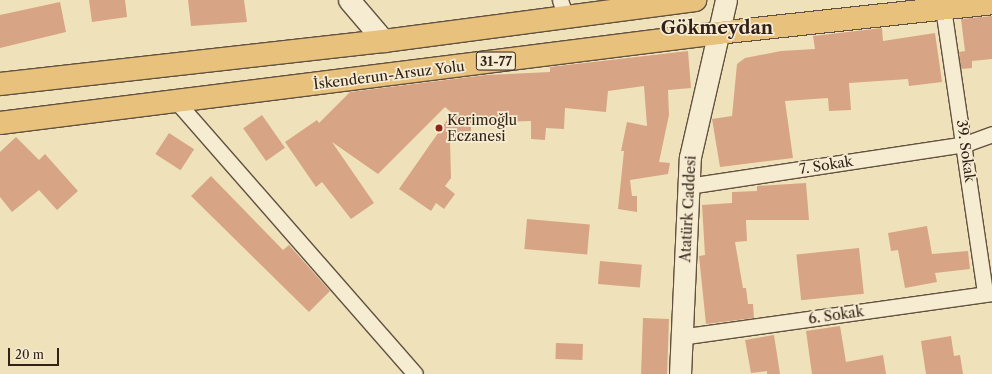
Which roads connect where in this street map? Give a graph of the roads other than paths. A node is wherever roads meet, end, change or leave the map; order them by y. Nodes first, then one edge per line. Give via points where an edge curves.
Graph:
1 (349, 0) edge
2 (696, 0) edge
3 (726, 0) edge
4 (992, 3) edge
5 (563, 8) edge
6 (943, 8) junction
7 (718, 33) junction
8 (384, 41) junction
9 (0, 84) edge
10 (177, 102) junction
11 (0, 123) edge
12 (992, 134) edge
13 (965, 144) junction
14 (688, 186) junction
15 (989, 293) edge
16 (680, 337) junction
17 (415, 374) edge
18 (680, 374) edge

1 - 8 street
2 - 5 main road
3 - 7 street, Atatürk Caddesi
4 - 6 main road, İskenderun-Arsuz Yolu / 31-77
5 - 8 main road
6 - 7 main road, İskenderun-Arsuz Yolu / 31-77
6 - 13 street, 39. Sokak
7 - 10 main road, İskenderun-Arsuz Yolu / 31-77
7 - 14 street, Atatürk Caddesi via 690,157
8 - 9 main road
10 - 11 main road, İskenderun-Arsuz Yolu / 31-77
10 - 17 street
12 - 13 street, 7. Sokak
13 - 14 street, 7. Sokak
13 - 15 street, 39. Sokak
14 - 16 street, Atatürk Caddesi
15 - 16 street, 6. Sokak
16 - 18 street, Atatürk Caddesi

